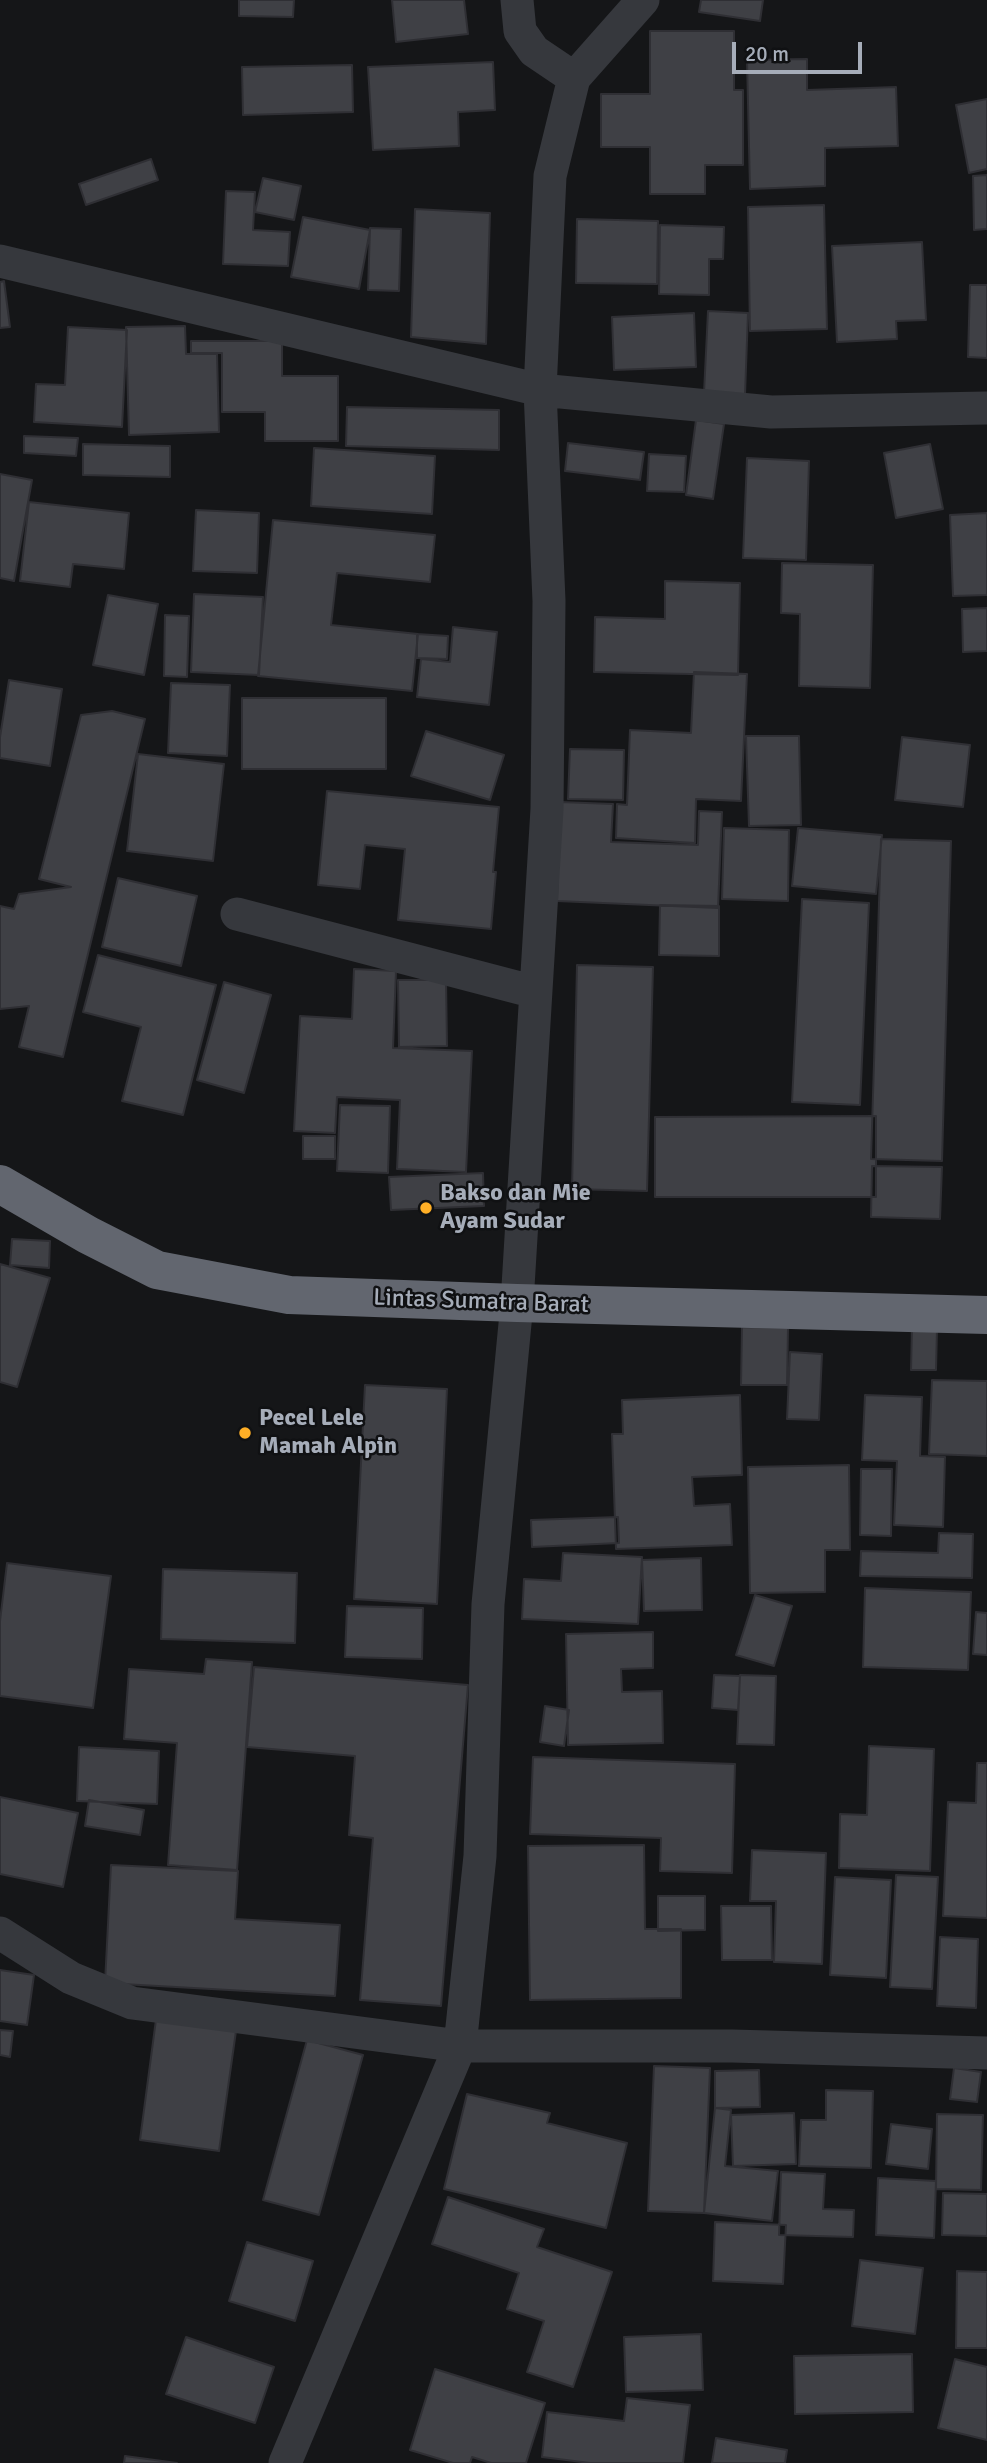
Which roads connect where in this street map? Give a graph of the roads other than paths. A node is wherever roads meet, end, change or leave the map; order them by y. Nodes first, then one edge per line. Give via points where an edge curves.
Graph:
1 (517, 0) edge
2 (643, 0) edge
3 (574, 78) junction
4 (0, 261) edge
5 (540, 390) junction
6 (987, 408) edge
7 (237, 914) dead end
8 (534, 992) junction
9 (0, 1185) edge
10 (517, 1303) junction
11 (987, 1315) edge
12 (0, 1933) edge
13 (460, 2046) junction
14 (987, 2053) edge
15 (285, 2463) edge

1 - 3 street via 520,31 534,51
2 - 3 street
3 - 5 street via 550,176
4 - 5 street
5 - 6 street via 771,412
5 - 8 street via 549,601 547,809
7 - 8 street
8 - 10 street
9 - 10 highway, Lintas Sumatra Barat via 157,1270 289,1295
10 - 11 highway, Lintas Sumatra Barat
10 - 13 street via 488,1604 480,1856
12 - 13 street via 71,1978 132,2003
13 - 14 street via 732,2046
13 - 15 street

